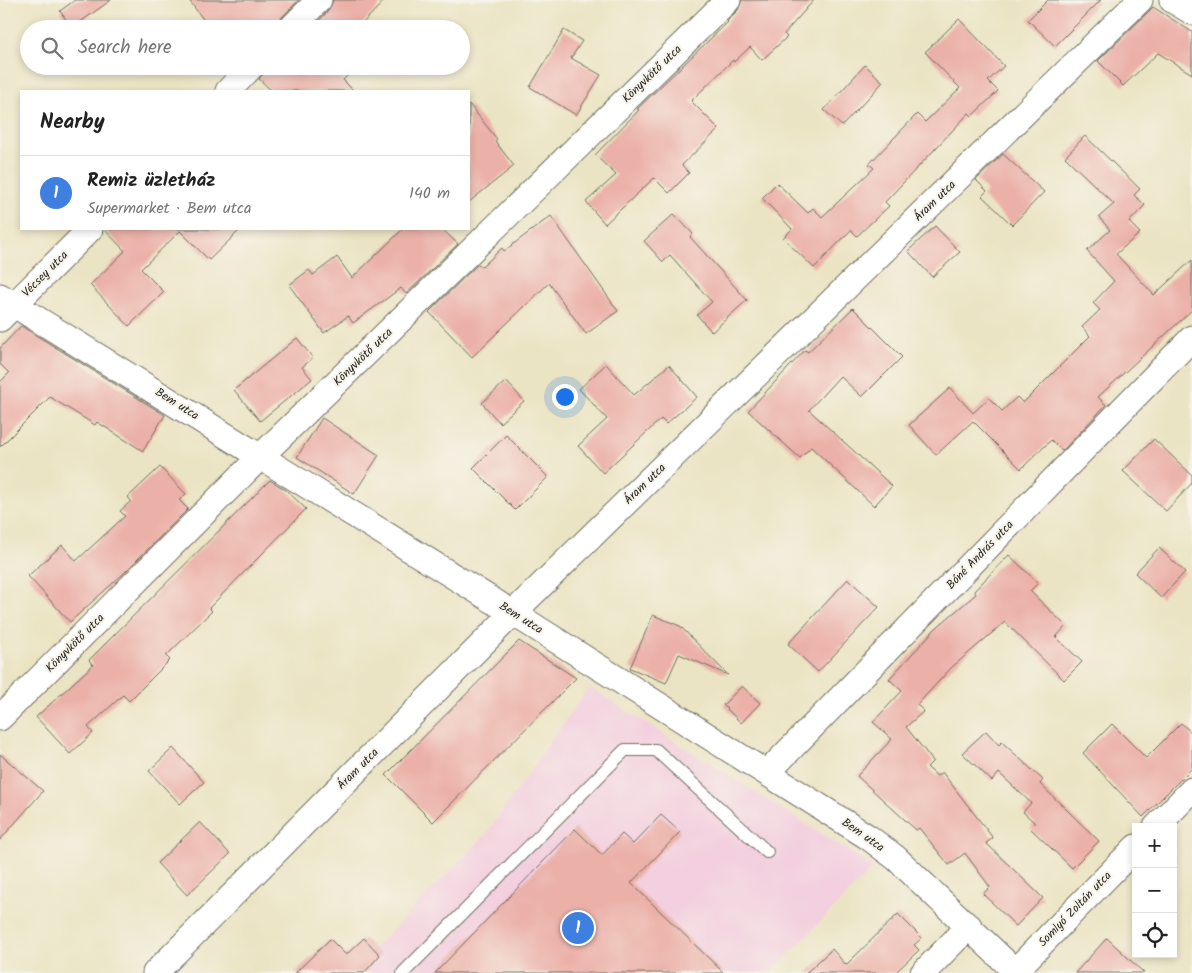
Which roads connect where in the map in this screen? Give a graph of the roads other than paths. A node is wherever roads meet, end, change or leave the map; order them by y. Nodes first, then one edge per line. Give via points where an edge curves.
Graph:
1 (318, 0) edge
2 (728, 0) edge
3 (1140, 0) edge
4 (1172, 0) edge
5 (1192, 12) edge
6 (299, 20) edge
7 (243, 75) edge
8 (229, 90) edge
9 (89, 230) edge
10 (5, 306) edge
11 (1192, 338) edge
12 (262, 456) junction
13 (513, 613) junction
14 (0, 718) edge
15 (768, 772) junction
16 (1192, 790) edge
17 (1160, 823) edge
18 (1132, 851) edge
19 (767, 852) dead end
20 (969, 926) junction
21 (1016, 972) edge
22 (155, 973) edge
23 (403, 973) edge
24 (923, 973) edge

1 - 6 street
2 - 12 street, Könyvkötő utca
3 - 13 street, Áram utca
4 - 5 street
7 - 8 street
9 - 10 street, Vécsey utca
10 - 12 street, Bem utca
11 - 15 street, Bóné András utca
12 - 13 street, Bem utca
12 - 14 street, Könyvkötő utca
13 - 15 street, Bem utca
13 - 22 street, Áram utca
15 - 20 street, Bem utca via 896,858
16 - 17 street
18 - 21 street, Somlyó Zoltán utca
19 - 23 lane via 656,750 625,750
20 - 21 street, Bem utca
20 - 24 street

